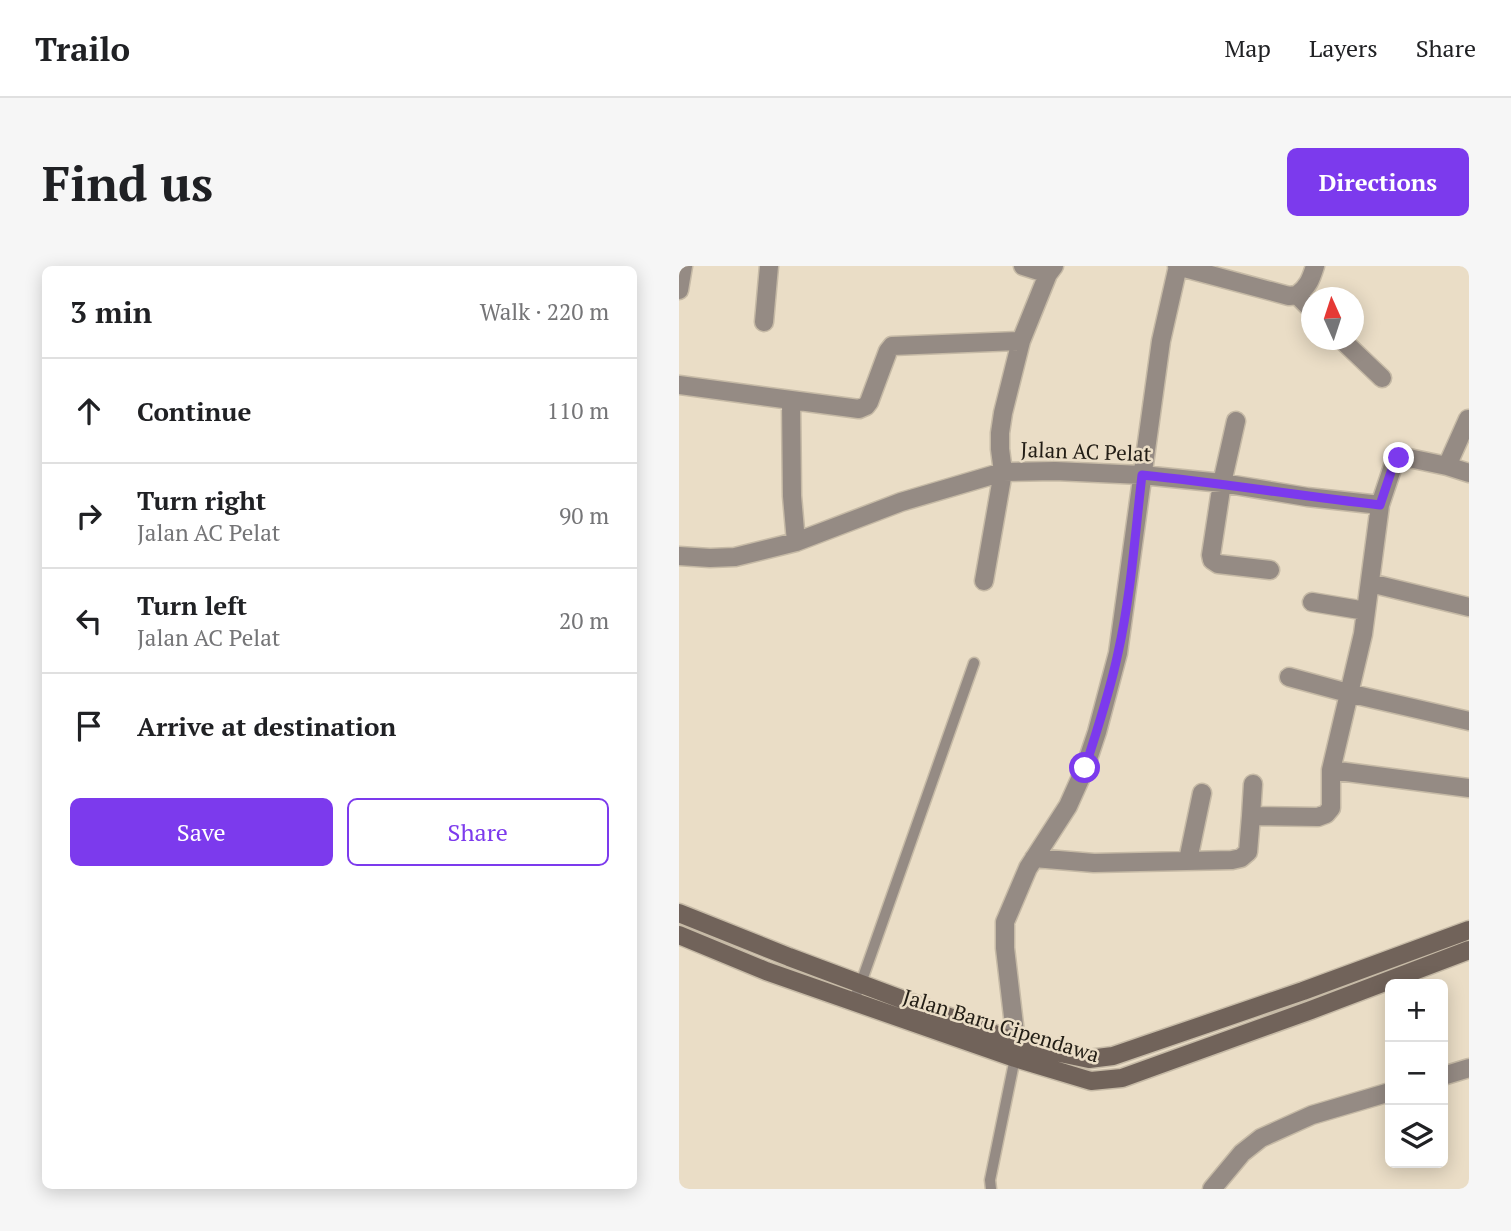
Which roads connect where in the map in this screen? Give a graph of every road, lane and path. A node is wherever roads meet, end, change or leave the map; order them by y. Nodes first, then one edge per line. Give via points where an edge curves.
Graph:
1 (683, 266) edge
2 (769, 266) edge
3 (1023, 266) edge
4 (1178, 266) edge
5 (1315, 266) edge
6 (1051, 270) edge
7 (679, 290) edge
8 (1297, 295) junction
9 (1301, 299) edge
10 (764, 322) dead end
11 (1021, 341) junction
12 (1353, 350) edge
13 (1382, 378) dead end
14 (679, 385) edge
15 (791, 401) junction
16 (1468, 419) edge
17 (1236, 421) dead end
18 (1447, 466) junction
19 (1003, 472) junction
20 (1469, 473) edge
21 (1142, 475) junction
22 (1221, 483) junction
23 (1380, 505) junction
24 (796, 542) junction
25 (679, 556) edge
26 (1270, 570) dead end
27 (983, 581) dead end
28 (1370, 583) junction
29 (1311, 602) dead end
30 (1469, 607) edge
31 (1367, 611) junction
32 (974, 663) dead end
33 (1289, 677) dead end
34 (1348, 693) junction
35 (1469, 721) edge
36 (1331, 770) junction
37 (1253, 784) dead end
38 (1469, 788) edge
39 (1202, 793) dead end
40 (1251, 816) junction
41 (1034, 858) junction
42 (1188, 860) junction
43 (679, 913) edge
44 (1469, 930) edge
45 (679, 935) edge
46 (1469, 950) edge
47 (861, 983) junction
48 (1303, 991) junction
49 (853, 1003) junction
50 (1311, 1010) junction
51 (1015, 1050) junction
52 (1469, 1068) edge
53 (1448, 1074) edge
54 (1385, 1093) edge
55 (991, 1189) edge
56 (1212, 1189) edge

1 - 7 street
2 - 10 street
3 - 6 street
4 - 8 street
4 - 21 street via 1161,341
5 - 8 street via 1310,282
6 - 11 street
8 - 9 street
11 - 15 street via 892,346 866,406
11 - 19 street via 1000,433
12 - 13 street
14 - 15 street
15 - 24 street
16 - 18 street
17 - 22 street
18 - 20 street
18 - 23 street via 1399,458
19 - 21 street, Jalan AC Pelat
19 - 24 street, Jalan AC Pelat via 901,502
19 - 27 street
21 - 22 street, Jalan AC Pelat
21 - 41 street via 1118,653 1101,719 1068,806
22 - 23 street, Jalan AC Pelat
22 - 26 street via 1212,560
23 - 28 street
24 - 25 street, Jalan AC Pelat via 735,557
28 - 30 street
28 - 31 street
29 - 31 street
31 - 34 street
32 - 47 lane
33 - 34 street
34 - 35 street
34 - 36 street
36 - 38 street
36 - 40 street via 1331,808 1326,814
37 - 40 street
39 - 42 street
40 - 42 street via 1248,852 1241,858
41 - 42 street via 1094,863
41 - 51 street via 1005,922
43 - 47 main road, Jalan Baru Cipendawa
44 - 48 main road, Jalan Baru Cipendawa
45 - 49 main road, Jalan Baru Cipendawa
46 - 50 main road, Jalan Baru Cipendawa
47 - 49 lane
47 - 51 main road, Jalan Baru Cipendawa
48 - 50 main road
48 - 51 main road, Jalan Baru Cipendawa via 1113,1056 1089,1059 1031,1047
49 - 51 main road, Jalan Baru Cipendawa
50 - 51 main road, Jalan Baru Cipendawa via 1122,1078 1091,1082
51 - 55 lane
52 - 53 street
54 - 56 street via 1312,1115 1261,1138

